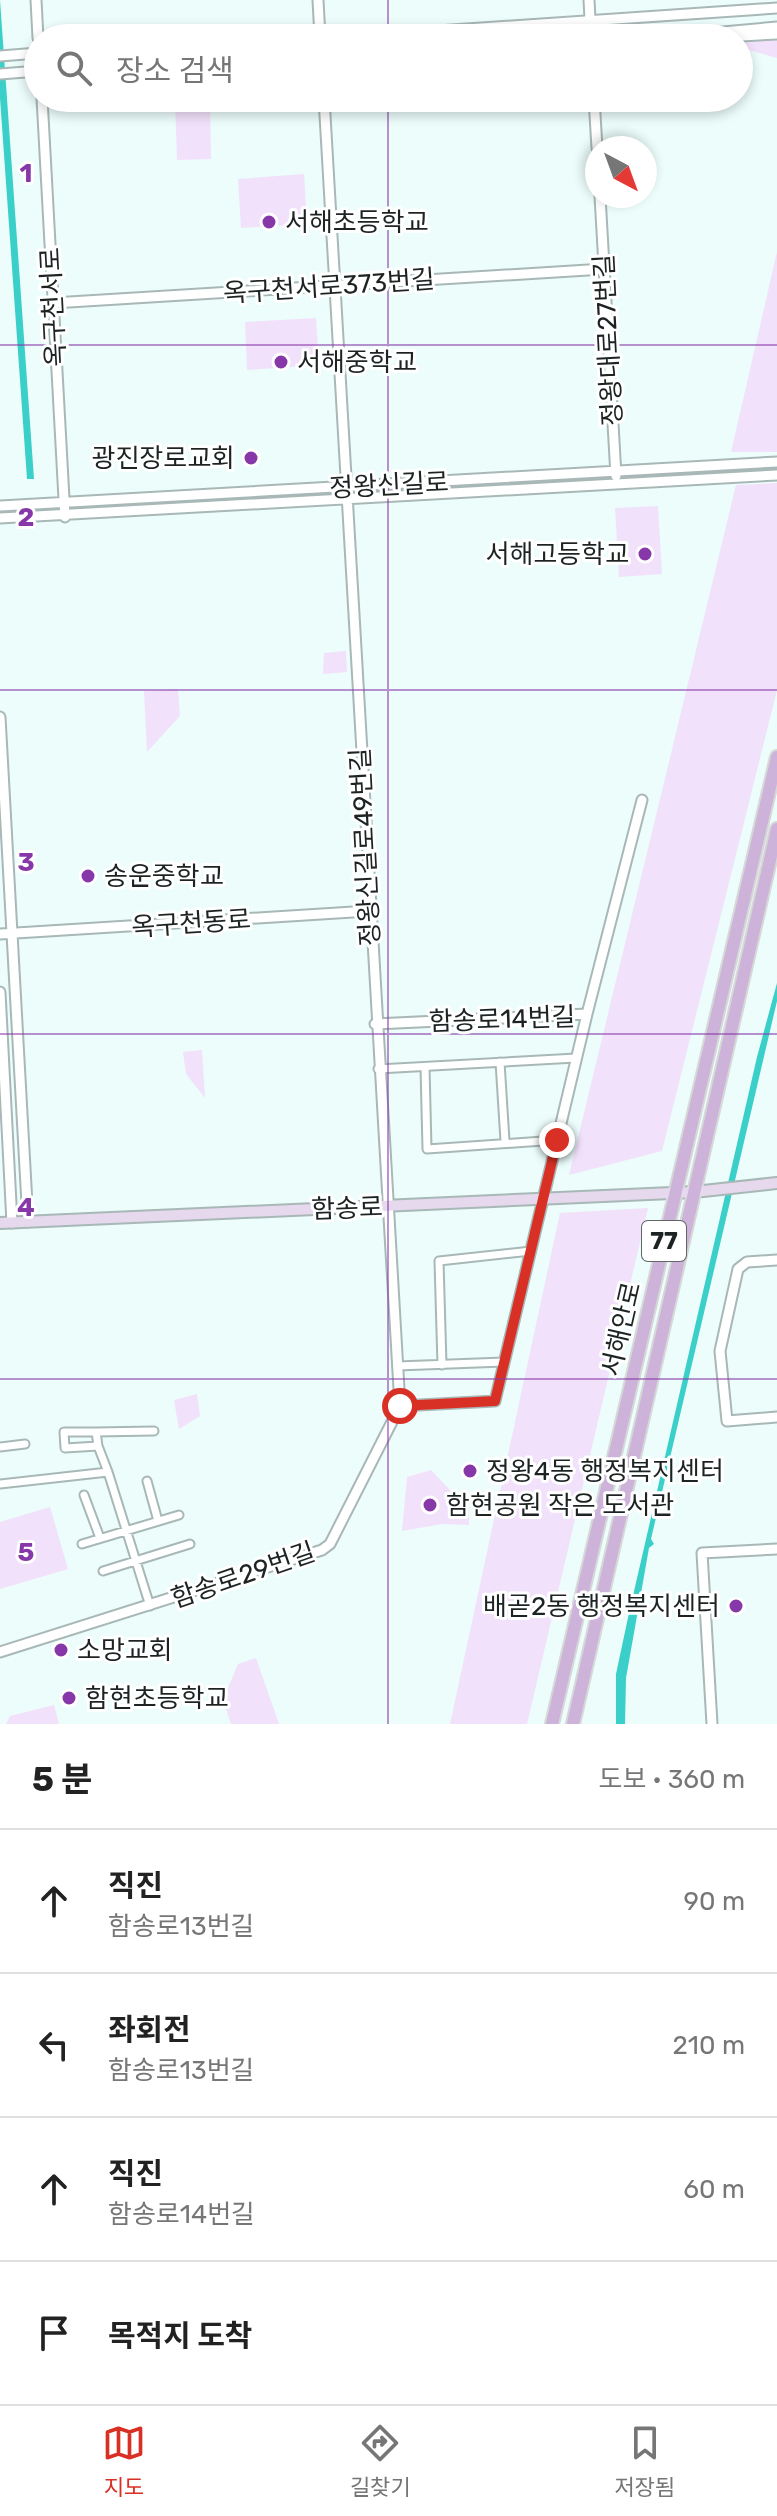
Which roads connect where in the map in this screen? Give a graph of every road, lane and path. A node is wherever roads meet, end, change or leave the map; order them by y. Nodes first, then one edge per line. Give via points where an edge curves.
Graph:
1 (36, 0) edge
2 (318, 0) edge
3 (589, 0) edge
4 (777, 8) edge
5 (590, 23) junction
6 (37, 24) edge
7 (319, 24) edge
8 (573, 24) edge
9 (777, 27) edge
10 (753, 29) edge
11 (753, 34) edge
12 (777, 34) edge
13 (24, 54) edge
14 (0, 56) edge
15 (24, 72) edge
16 (0, 74) edge
17 (43, 112) edge
18 (325, 112) edge
19 (595, 112) edge
20 (596, 136) edge
21 (601, 208) edge
22 (604, 269) junction
23 (334, 286) junction
24 (53, 303) junction
25 (777, 462) edge
26 (616, 472) junction
27 (777, 475) edge
28 (616, 485) junction
29 (347, 487) junction
30 (346, 500) junction
31 (64, 502) junction
32 (0, 506) edge
33 (65, 517) junction
34 (0, 518) edge
35 (0, 717) edge
36 (777, 757) edge
37 (642, 800) dead end
38 (777, 829) edge
39 (369, 911) junction
40 (12, 933) junction
41 (0, 934) edge
42 (0, 992) edge
43 (587, 1014) junction
44 (375, 1024) junction
45 (576, 1058) junction
46 (500, 1062) junction
47 (425, 1067) junction
48 (378, 1069) junction
49 (557, 1140) junction
50 (505, 1141) junction
51 (777, 1183) edge
52 (675, 1192) junction
53 (694, 1192) junction
54 (543, 1198) junction
55 (386, 1207) junction
56 (28, 1222) junction
57 (0, 1223) edge
58 (12, 1223) junction
59 (531, 1251) junction
60 (777, 1260) edge
61 (504, 1362) junction
62 (442, 1365) junction
63 (397, 1366) junction
64 (400, 1406) junction
65 (777, 1417) edge
66 (154, 1431) dead end
67 (96, 1432) junction
68 (25, 1444) dead end
69 (98, 1446) junction
70 (0, 1447) edge
71 (108, 1472) junction
72 (147, 1481) dead end
73 (0, 1484) edge
74 (84, 1495) dead end
75 (179, 1515) dead end
76 (158, 1521) junction
77 (127, 1531) junction
78 (100, 1538) junction
79 (82, 1544) dead end
80 (190, 1544) dead end
81 (777, 1549) edge
82 (136, 1562) junction
83 (103, 1571) dead end
84 (150, 1606) junction
85 (0, 1652) edge
86 (552, 1724) edge
87 (573, 1724) edge
88 (712, 1724) edge

1 - 6 street
2 - 7 street
3 - 5 street
4 - 5 street
5 - 8 street
9 - 10 street
11 - 12 street
13 - 14 street
15 - 16 street
17 - 24 street, 옥구천서로
18 - 23 street, 정왕신길로49번길
19 - 20 street
21 - 22 street, 정왕대로27번길
22 - 23 street, 옥구천서로373번길
22 - 26 street, 정왕대로27번길
23 - 24 street, 옥구천서로373번길
23 - 29 street, 정왕신길로49번길
24 - 31 street, 옥구천서로
25 - 26 street, 정왕신길로
26 - 28 street, 정왕대로27번길
26 - 29 street, 정왕신길로
27 - 28 street, 정왕신길로
28 - 30 street, 정왕신길로
29 - 30 street, 정왕신길로49번길
29 - 31 street, 정왕신길로
30 - 33 street, 정왕신길로
30 - 39 street, 정왕신길로49번길
31 - 32 street, 정왕신길로
31 - 33 street, 옥구천서로
33 - 34 street, 정왕신길로
35 - 40 street
36 - 52 main road, 서해안로 / 77
37 - 43 street
38 - 53 main road, 서해안로 / 77
39 - 40 street, 옥구천동로
39 - 44 street, 정왕신길로49번길
40 - 41 street, 옥구천동로
40 - 56 street
42 - 58 street
43 - 44 street, 함송로14번길
43 - 45 street, 함송로14번길
44 - 48 street, 정왕신길로49번길
45 - 46 street, 함송로14번길
45 - 49 street, 함송로14번길
46 - 47 street, 함송로14번길
46 - 50 street
47 - 48 street, 함송로14번길
47 - 50 street, 함송로14번길 via 427,1149
48 - 55 street, 정왕신길로49번길
49 - 50 street, 함송로14번길
49 - 54 street, 함송로14번길
51 - 53 main road, 함송로
52 - 53 main road, 함송로
52 - 54 main road, 함송로
52 - 86 main road, 서해안로 / 77
53 - 87 main road, 서해안로 / 77
54 - 55 main road, 함송로
54 - 59 street, 함송로14번길
55 - 56 main road, 함송로
55 - 63 street
56 - 58 main road, 함송로
57 - 58 main road, 함송로
59 - 61 street, 함송로14번길
59 - 62 street via 439,1261
60 - 65 street via 747,1262 738,1269 720,1351 727,1421
61 - 62 street
61 - 64 street, 함송로14번길 via 495,1401
62 - 63 street
63 - 64 street
64 - 84 street, 함송로29번길 via 330,1544
66 - 67 street
67 - 69 street
67 - 69 street via 64,1432 65,1448
68 - 70 street
69 - 71 street
71 - 73 street
71 - 77 street
72 - 76 street
74 - 78 street
75 - 76 street
76 - 77 street
77 - 78 street
77 - 82 street
78 - 79 street
80 - 82 street
81 - 88 street via 702,1553
82 - 83 street
82 - 84 street
84 - 85 street, 함송로29번길

